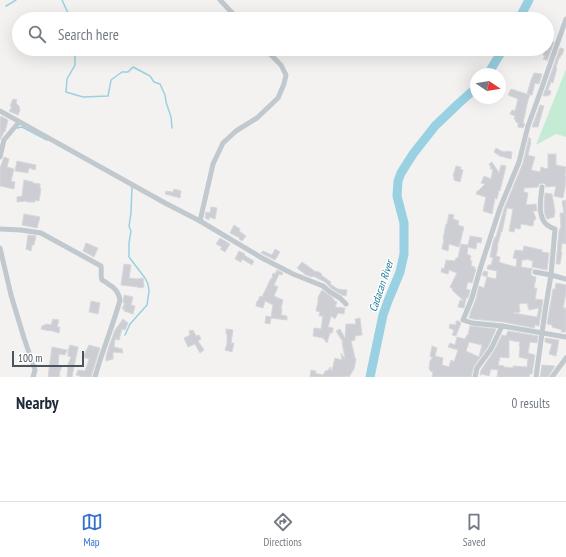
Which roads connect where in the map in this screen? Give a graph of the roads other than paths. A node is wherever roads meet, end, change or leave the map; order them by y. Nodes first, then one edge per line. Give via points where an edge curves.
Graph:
1 (220, 0) edge
2 (231, 12) edge
3 (566, 19) edge
4 (554, 53) edge
5 (272, 56) edge
6 (553, 56) edge
7 (0, 110) edge
8 (19, 122) junction
9 (0, 157) edge
10 (542, 188) dead end
11 (200, 221) junction
12 (0, 228) edge
13 (0, 248) edge
14 (1, 258) edge
15 (535, 272) dead end
16 (551, 275) junction
17 (566, 279) edge
18 (346, 304) dead end
19 (502, 326) junction
20 (542, 333) junction
21 (566, 337) edge
22 (566, 358) edge
23 (33, 377) edge
24 (95, 377) edge
25 (475, 377) edge
26 (536, 377) edge
27 (552, 377) edge

1 - 2 street
3 - 4 street
5 - 11 street via 286,75 278,98 257,118 223,143 213,164
6 - 19 street via 528,126 519,162 500,208 463,320
7 - 8 street
8 - 9 street via 4,140
8 - 11 street
10 - 16 street via 540,203 543,219 555,229
11 - 18 street via 262,258 323,286
12 - 24 street via 42,233 100,266 102,280 112,286 120,296
13 - 14 street
14 - 23 street via 35,370
15 - 16 street
16 - 17 street
16 - 20 street
19 - 20 street
19 - 25 street via 491,349 477,368
20 - 21 street
20 - 26 street
22 - 27 street

